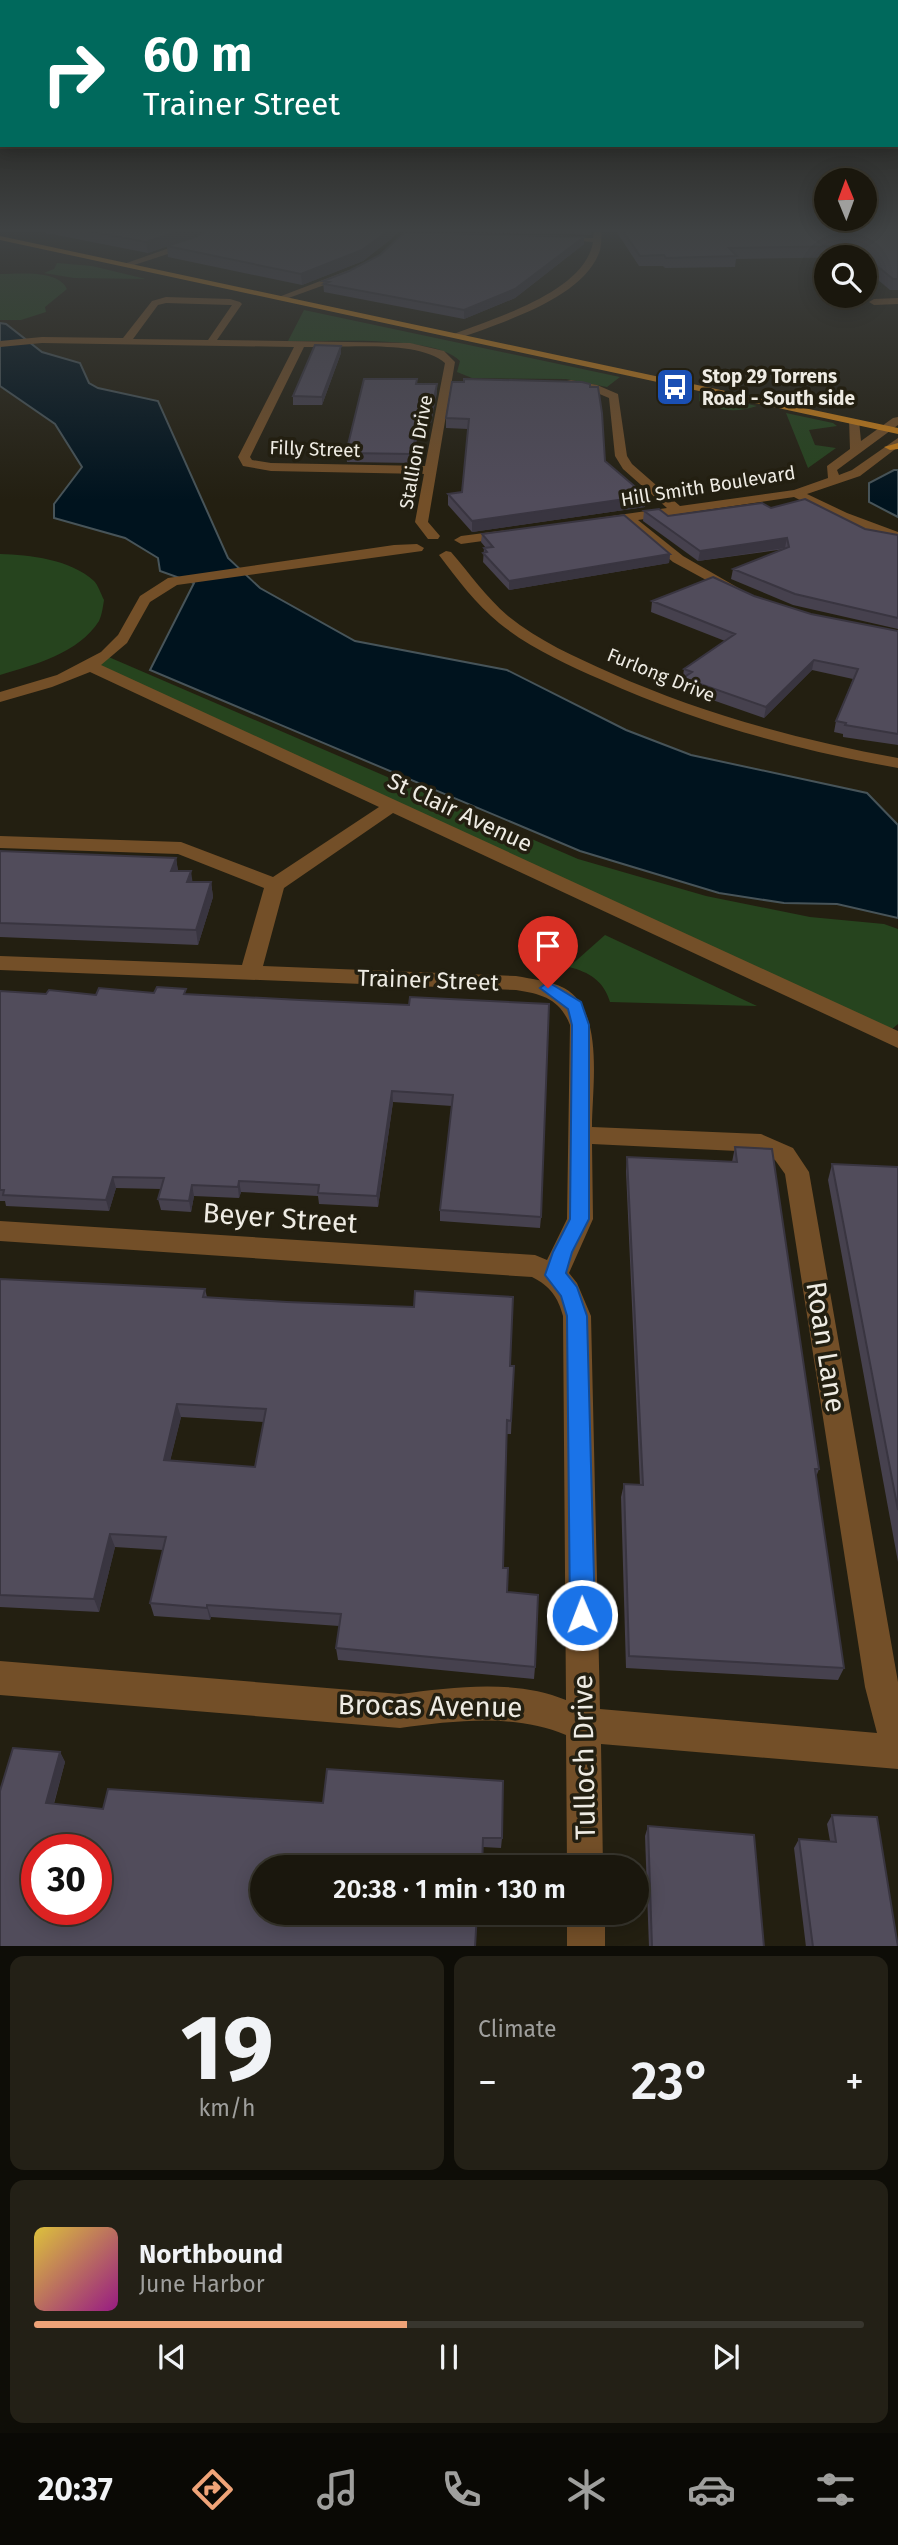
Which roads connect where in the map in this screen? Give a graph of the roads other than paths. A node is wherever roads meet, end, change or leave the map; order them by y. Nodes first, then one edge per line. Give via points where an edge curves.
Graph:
1 (143, 319) edge
2 (227, 319) edge
3 (380, 319) edge
4 (417, 319) edge
5 (497, 319) edge
6 (470, 330) junction
7 (457, 335) junction
8 (125, 341) junction
9 (211, 342) junction
10 (0, 344) edge
11 (300, 345) junction
12 (447, 380) junction
13 (459, 380) edge
14 (561, 382) edge
15 (853, 421) junction
16 (897, 423) edge
17 (884, 428) junction
18 (895, 445) edge
19 (856, 449) junction
20 (429, 470) junction
21 (834, 479) junction
22 (796, 493) junction
23 (677, 510) junction
24 (628, 518) junction
25 (589, 523) edge
26 (523, 532) edge
27 (433, 536) junction
28 (898, 537) edge
29 (461, 540) junction
30 (417, 548) junction
31 (446, 555) junction
32 (748, 596) edge
33 (88, 666) junction
34 (0, 696) edge
35 (898, 763) edge
36 (391, 807) junction
37 (0, 842) edge
38 (275, 885) junction
39 (0, 963) edge
40 (250, 975) junction
41 (898, 1040) edge
42 (581, 1135) junction
43 (0, 1231) edge
44 (555, 1275) junction
45 (0, 1678) edge
46 (583, 1725) junction
47 (898, 1745) edge
48 (898, 1752) edge
49 (585, 1855) edge
50 (586, 1925) edge
51 (586, 1946) edge

1 - 8 street
2 - 9 street
3 - 7 main road
4 - 6 main road
5 - 6 street
6 - 7 street
6 - 16 main road
7 - 15 main road
8 - 9 street, Stallion Drive
8 - 10 street, Stallion Drive
9 - 11 street, Stallion Drive
11 - 12 street, Stallion Drive via 427,349 450,362
11 - 20 street, Filly Street via 244,457 247,463
12 - 13 street
12 - 20 street, Stallion Drive
14 - 23 street via 614,396 621,456
15 - 17 main road
15 - 19 street
16 - 17 street
17 - 19 street
18 - 21 street, Hill Smith Boulevard via 856,473
19 - 21 street via 831,469
20 - 27 street, Stallion Drive via 421,522
21 - 22 street, Hill Smith Boulevard
22 - 23 street, Hill Smith Boulevard
22 - 28 street
23 - 24 street, Hill Smith Boulevard
24 - 25 street, Hill Smith Boulevard
24 - 32 street via 678,559
26 - 29 street
27 - 29 street
27 - 30 street via 417,542
29 - 31 street via 462,549
30 - 31 street
30 - 33 street via 173,581 153,591 117,646
31 - 35 street, Furlong Drive via 494,611 558,653 606,677 715,720
33 - 34 street
33 - 36 street, St Clair Avenue
36 - 38 street
36 - 41 street, St Clair Avenue
37 - 38 street via 181,848
38 - 40 street
39 - 40 street, Trainer Street
40 - 42 street, Trainer Street via 516,983 548,988 575,1006 581,1025
42 - 44 street, Trainer Street via 580,1219
42 - 47 street, Roan Lane via 761,1143 784,1154 797,1172 882,1686
43 - 44 street, Beyer Street via 535,1266
44 - 46 street, Tulloch Drive via 570,1293 577,1316
45 - 46 street, Brocas Avenue via 400,1711 466,1703 533,1708
46 - 48 street, Brocas Avenue
46 - 49 street, Tulloch Drive
50 - 51 street

